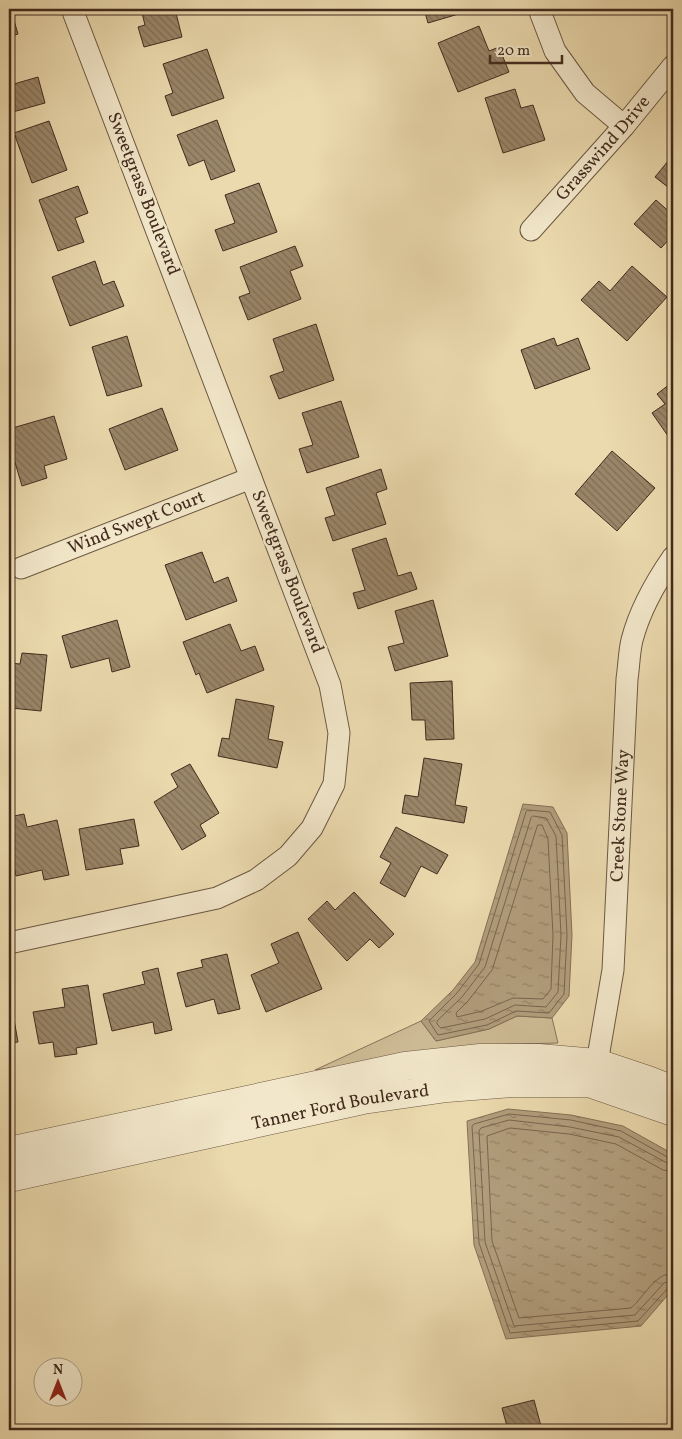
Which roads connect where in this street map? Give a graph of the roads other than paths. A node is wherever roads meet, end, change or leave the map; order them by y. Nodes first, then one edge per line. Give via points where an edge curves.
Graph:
1 (72, 9) edge
2 (539, 9) edge
3 (673, 66) edge
4 (624, 126) junction
5 (530, 230) dead end
6 (251, 478) junction
7 (673, 557) edge
8 (21, 568) dead end
9 (9, 943) edge
10 (593, 1073) junction
11 (673, 1090) edge
12 (673, 1112) edge
13 (9, 1151) edge
14 (9, 1178) edge

1 - 6 street, Sweetgrass Boulevard
2 - 4 street via 555,51 585,93
3 - 4 street, Grasswind Drive
4 - 5 street, Grasswind Drive
6 - 8 street, Wind Swept Court
6 - 9 street, Sweetgrass Boulevard via 330,685 339,733 334,784 312,828 288,856 256,880 217,898
7 - 10 street, Creek Stone Way via 655,583 632,641 627,678 613,970
10 - 11 street, Tanner Ford Boulevard via 648,1080
10 - 12 street, Tanner Ford Boulevard
10 - 13 street, Tanner Ford Boulevard via 539,1058 480,1058 405,1066
10 - 14 street, Tanner Ford Boulevard via 363,1100

